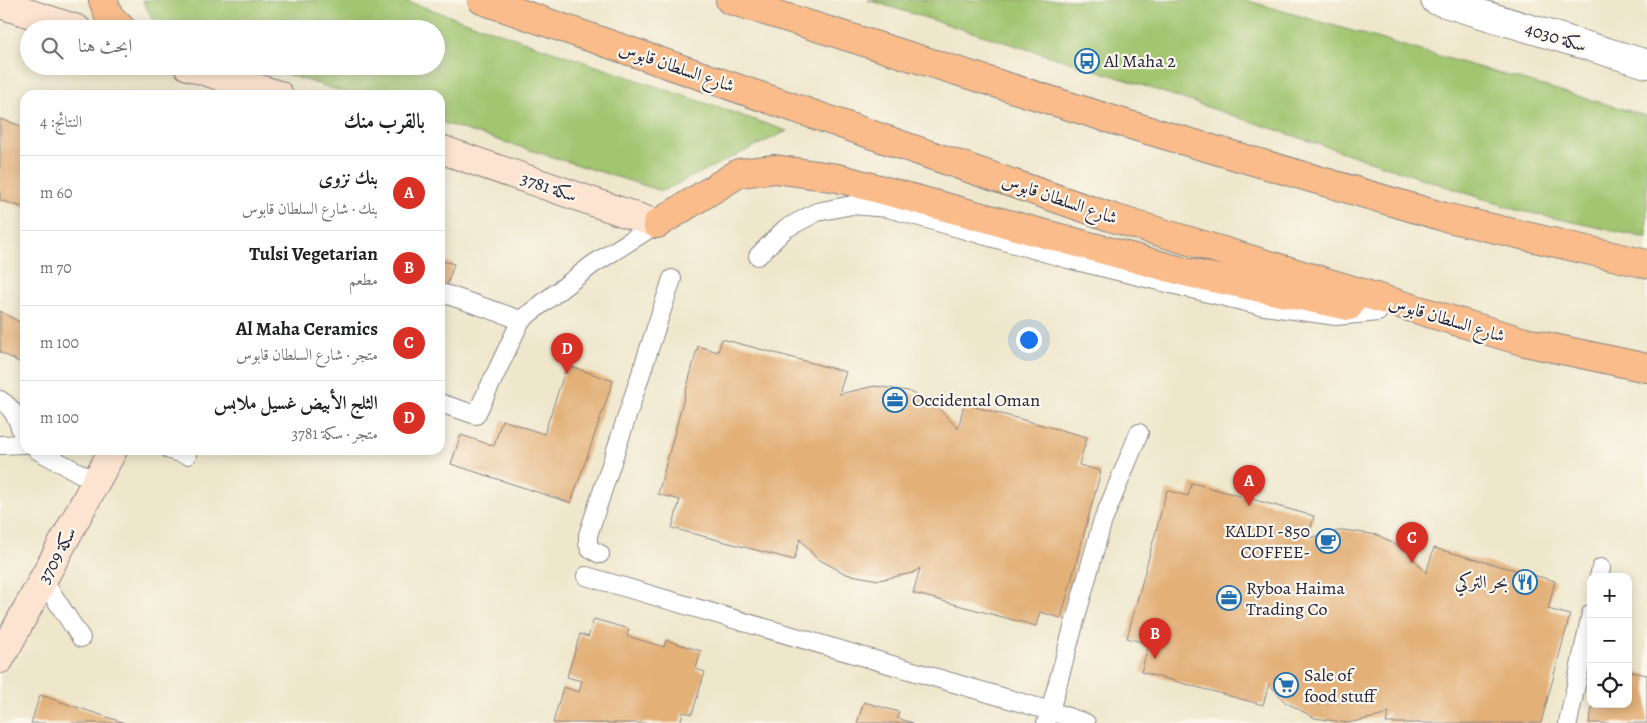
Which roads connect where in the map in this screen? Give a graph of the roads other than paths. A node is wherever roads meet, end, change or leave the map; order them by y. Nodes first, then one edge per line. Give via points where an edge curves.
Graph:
1 (103, 0) edge
2 (482, 0) edge
3 (730, 0) edge
4 (1435, 0) edge
5 (0, 4) edge
6 (50, 20) edge
7 (113, 20) edge
8 (1647, 63) edge
9 (197, 75) edge
10 (215, 75) edge
11 (207, 90) edge
12 (263, 90) edge
13 (445, 151) edge
14 (657, 224) junction
15 (758, 256) dead end
16 (1647, 264) edge
17 (672, 279) dead end
18 (445, 294) dead end
19 (1378, 312) junction
20 (521, 320) junction
21 (1525, 342) junction
22 (1647, 368) edge
23 (0, 400) edge
24 (445, 405) edge
25 (20, 426) edge
26 (1139, 433) dead end
27 (20, 443) edge
28 (0, 445) edge
29 (46, 455) edge
30 (110, 455) edge
31 (96, 482) junction
32 (600, 554) dead end
33 (586, 576) dead end
34 (43, 580) junction
35 (1590, 618) edge
36 (81, 638) dead end
37 (0, 659) edge
38 (1048, 717) edge
39 (1086, 723) edge
40 (1568, 723) edge

1 - 7 highway
2 - 21 highway, شارع السلطان قابوس via 1110,217
3 - 16 highway via 1120,122 1444,217
4 - 8 street, سكة 4030
5 - 6 street
9 - 11 street
10 - 12 street
13 - 14 street, سكة 3781
14 - 19 highway via 739,173 775,169 838,178 1189,273
14 - 20 lane via 592,265
15 - 19 lane via 785,230 817,212 852,205 888,208 1068,259 1258,305 1336,316
17 - 32 lane via 588,535 590,549
18 - 20 lane
19 - 21 highway
20 - 24 lane via 476,415
21 - 22 highway, شارع السلطان قابوس
23 - 25 lane via 7,404
26 - 38 lane via 1102,523
27 - 28 lane
29 - 31 lane
30 - 31 street, سكة 3709
31 - 34 street, سكة 3709
33 - 38 lane
34 - 36 lane
34 - 37 street, سكة 3709
35 - 40 lane
38 - 39 lane

